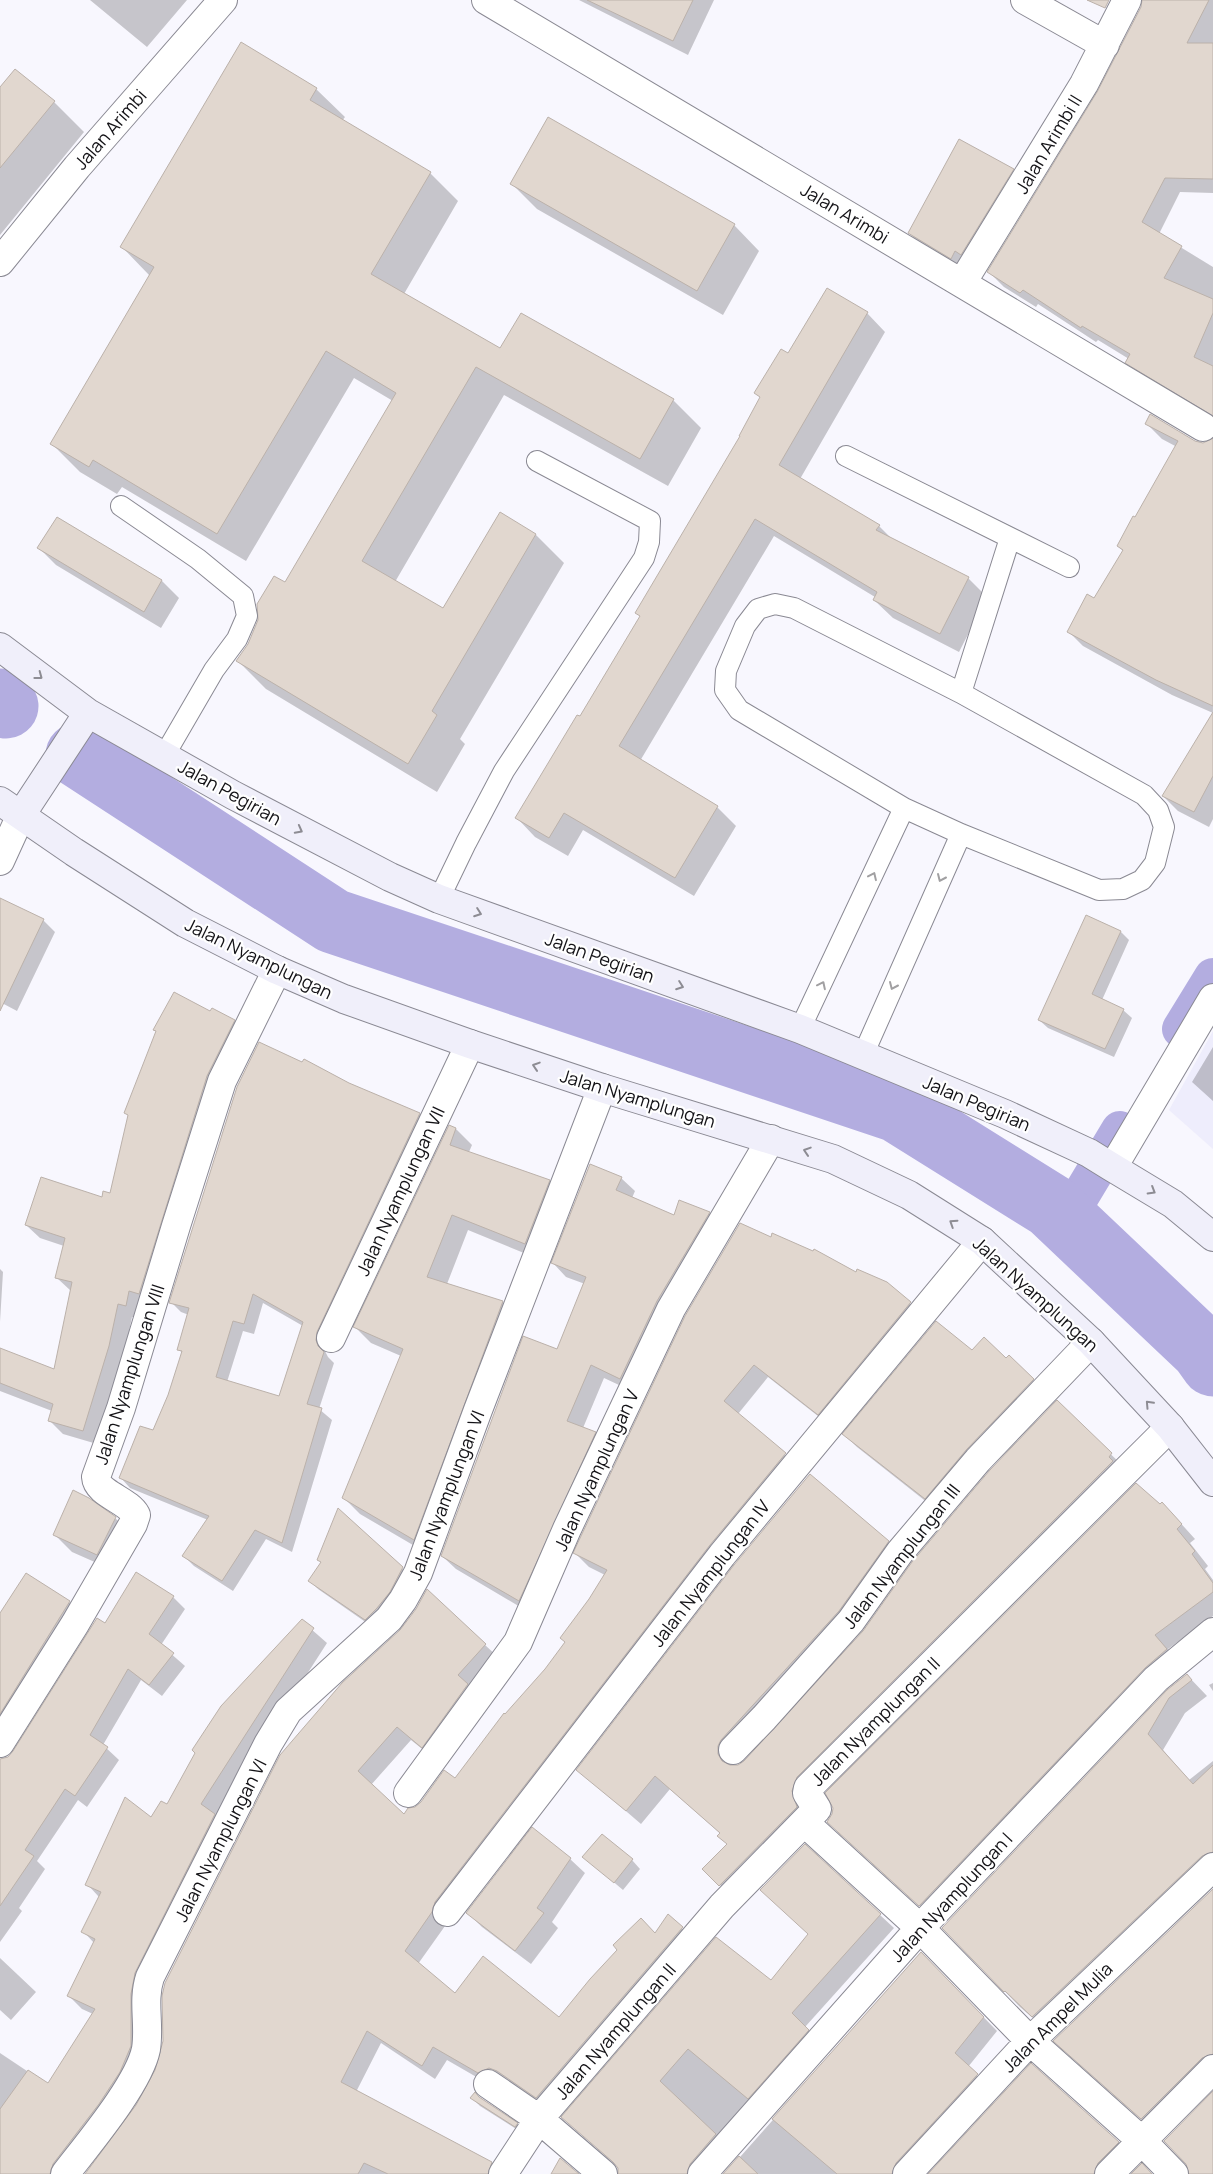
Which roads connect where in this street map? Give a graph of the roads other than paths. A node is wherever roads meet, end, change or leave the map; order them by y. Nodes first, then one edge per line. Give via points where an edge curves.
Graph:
1 (223, 0) edge
2 (486, 0) edge
3 (1025, 0) edge
4 (1126, 0) edge
5 (1105, 45) junction
6 (0, 262) edge
7 (962, 283) junction
8 (1203, 427) dead end
9 (846, 456) dead end
10 (537, 461) dead end
11 (121, 506) dead end
12 (1010, 538) junction
13 (1069, 567) dead end
14 (0, 647) edge
15 (961, 693) junction
16 (88, 713) junction
17 (164, 756) junction
18 (10, 808) edge
19 (904, 808) junction
20 (961, 834) junction
21 (0, 862) edge
22 (439, 899) junction
23 (276, 970) junction
24 (1213, 998) edge
25 (800, 1029) junction
26 (470, 1044) junction
27 (863, 1055) junction
28 (602, 1088) junction
29 (771, 1139) junction
30 (1104, 1162) junction
31 (1213, 1237) edge
32 (982, 1241) junction
33 (331, 1338) dead end
34 (1091, 1342) junction
35 (1170, 1427) junction
36 (1213, 1482) edge
37 (1213, 1632) edge
38 (0, 1743) edge
39 (733, 1750) dead end
40 (408, 1793) dead end
41 (805, 1823) junction
42 (1213, 1867) edge
43 (447, 1912) dead end
44 (920, 1928) junction
45 (1030, 2041) junction
46 (1213, 2069) edge
47 (488, 2084) dead end
48 (539, 2119) junction
49 (1142, 2141) junction
50 (65, 2174) edge
51 (503, 2174) edge
52 (603, 2174) edge
53 (702, 2174) edge
54 (908, 2174) edge
55 (1109, 2174) edge
56 (1174, 2174) edge

1 - 6 street, Jalan Arimbi via 77,167
2 - 7 street, Jalan Arimbi
3 - 5 street
4 - 5 street, Jalan Arimbi II
5 - 7 street, Jalan Arimbi II
7 - 8 street, Jalan Arimbi
9 - 12 lane
10 - 22 lane via 650,521 648,542 644,558 504,771
11 - 17 lane via 198,559 243,596 247,616 237,639 214,670
12 - 13 lane
12 - 15 lane
14 -> 16 main road, Jalan Pegirian
15 - 19 lane via 794,608 775,604 758,608 745,626 726,671 725,690 739,710
15 - 20 lane via 1144,795 1158,810 1164,827 1155,863 1142,880 1122,889 1100,890
16 - 17 main road, Jalan Pegirian
16 - 18 main road
17 -> 22 main road, Jalan Pegirian via 232,795
18 - 21 street
18 - 23 main road, Jalan Nyamplungan via 185,922
19 - 20 lane
25 -> 19 lane
20 -> 27 lane
22 -> 25 main road, Jalan Pegirian
23 - 26 main road, Jalan Nyamplungan via 344,999
23 - 38 street, Jalan Nyamplungan VIII via 222,1081 122,1408 96,1477 101,1488 132,1508 136,1515 134,1524
24 - 30 street
25 - 27 main road, Jalan Pegirian
28 -> 26 main road, Jalan Nyamplungan
26 - 33 street, Jalan Nyamplungan VII
27 - 30 main road, Jalan Pegirian via 1004,1114
28 - 29 main road, Jalan Nyamplungan
28 - 50 street, Jalan Nyamplungan VI via 418,1574 389,1619 288,1711 268,1744 150,1976 145,1997 146,2047 143,2059 130,2085
32 -> 29 main road, Jalan Nyamplungan via 909,1195 833,1159
29 - 40 street, Jalan Nyamplungan V via 672,1309 567,1529 518,1642
30 -> 31 main road, Jalan Pegirian via 1173,1204
32 - 34 main road, Jalan Nyamplungan
32 - 43 street, Jalan Nyamplungan IV via 722,1555
35 -> 34 main road, Jalan Nyamplungan
34 - 39 street, Jalan Nyamplungan III via 978,1460 900,1552 852,1621
35 - 36 main road, Jalan Nyamplungan
35 - 41 street, Jalan Nyamplungan II via 808,1788 807,1793 817,1809
37 - 44 street, Jalan Nyamplungan I via 1156,1680
41 - 44 street
41 - 48 street, Jalan Nyamplungan II via 722,1906
42 - 45 street, Jalan Ampel Mulia
44 - 45 street
44 - 53 street, Jalan Nyamplungan I
45 - 49 street
45 - 54 street, Jalan Ampel Mulia
46 - 49 street
47 - 48 street
48 - 51 street, Jalan Nyamplungan II
48 - 52 street
49 - 55 street
49 - 56 street

